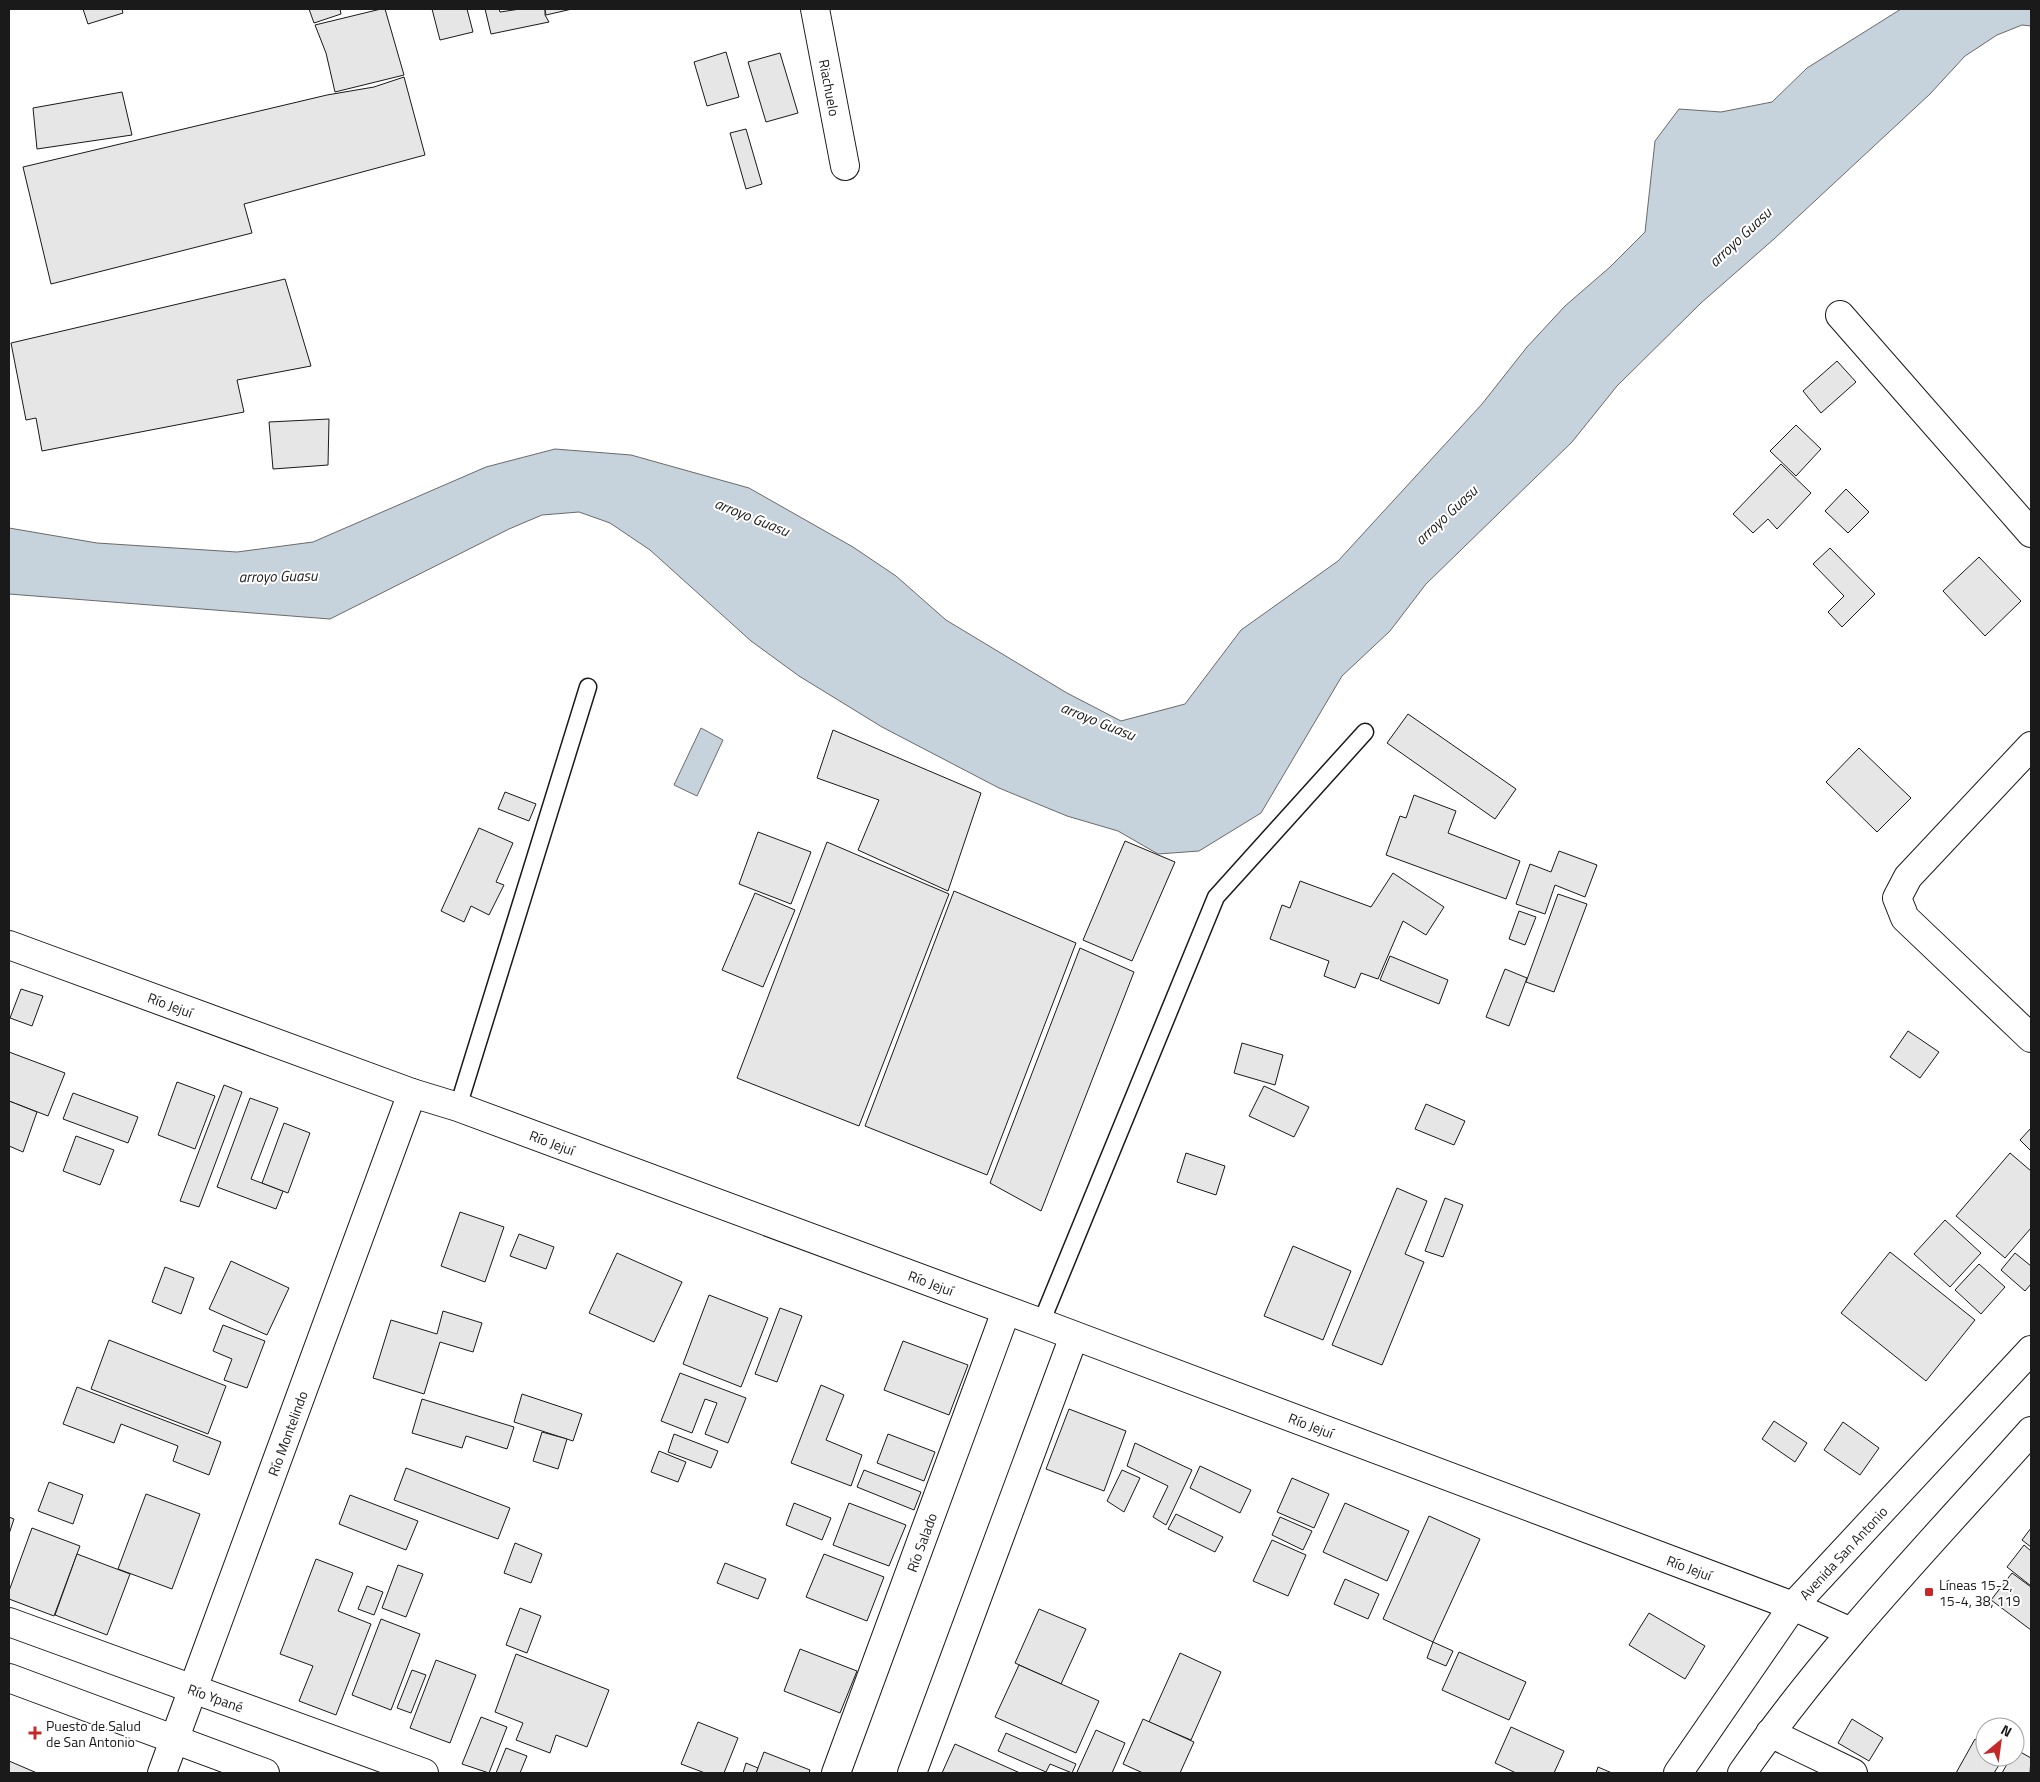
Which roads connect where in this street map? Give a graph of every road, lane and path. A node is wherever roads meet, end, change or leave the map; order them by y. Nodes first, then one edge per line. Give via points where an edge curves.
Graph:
1 (815, 9) edge
2 (845, 166) dead end
3 (1840, 315) dead end
4 (2031, 533) edge
5 (588, 687) dead end
6 (1365, 732) dead end
7 (2031, 746) edge
8 (9, 945) edge
9 (2031, 1038) edge
10 (412, 1093) junction
11 (458, 1108) junction
12 (1006, 1311) junction
13 (1041, 1323) junction
14 (1074, 1336) junction
15 (2031, 1350) edge
16 (2031, 1431) edge
17 (1793, 1606) junction
18 (9, 1622) edge
19 (1851, 1632) junction
20 (9, 1678) edge
21 (193, 1690) junction
22 (1770, 1733) junction
23 (175, 1740) junction
24 (162, 1773) edge
25 (265, 1773) edge
26 (424, 1773) edge
27 (836, 1773) edge
28 (912, 1773) edge
29 (1678, 1773) edge
30 (1742, 1773) edge
31 (1853, 1773) edge

1 - 2 street, Riachuelo
3 - 4 street
5 - 11 lane
6 - 13 lane via 1216,897
7 - 9 street via 1908,877 1897,898 1905,918
8 - 10 street, Río Jejuí
10 - 11 street, Río Jejuí
10 - 21 street, Río Montelindo
11 - 12 street, Río Jejuí
12 - 13 street, Río Jejuí
12 - 27 street, Río Salado
13 - 14 street, Río Jejuí
14 - 17 street, Río Jejuí
14 - 28 street
15 - 17 street, Avenida San Antonio
16 - 19 street
17 - 19 street, Río Jejuí
17 - 29 street, Avenida San Antonio
18 - 21 street, Río Ypané
19 - 22 street
20 - 23 street
21 - 23 street, Río Montelindo
21 - 26 street, Río Ypané
22 - 30 street
22 - 31 street
23 - 24 street, Río Montelindo
23 - 25 street

